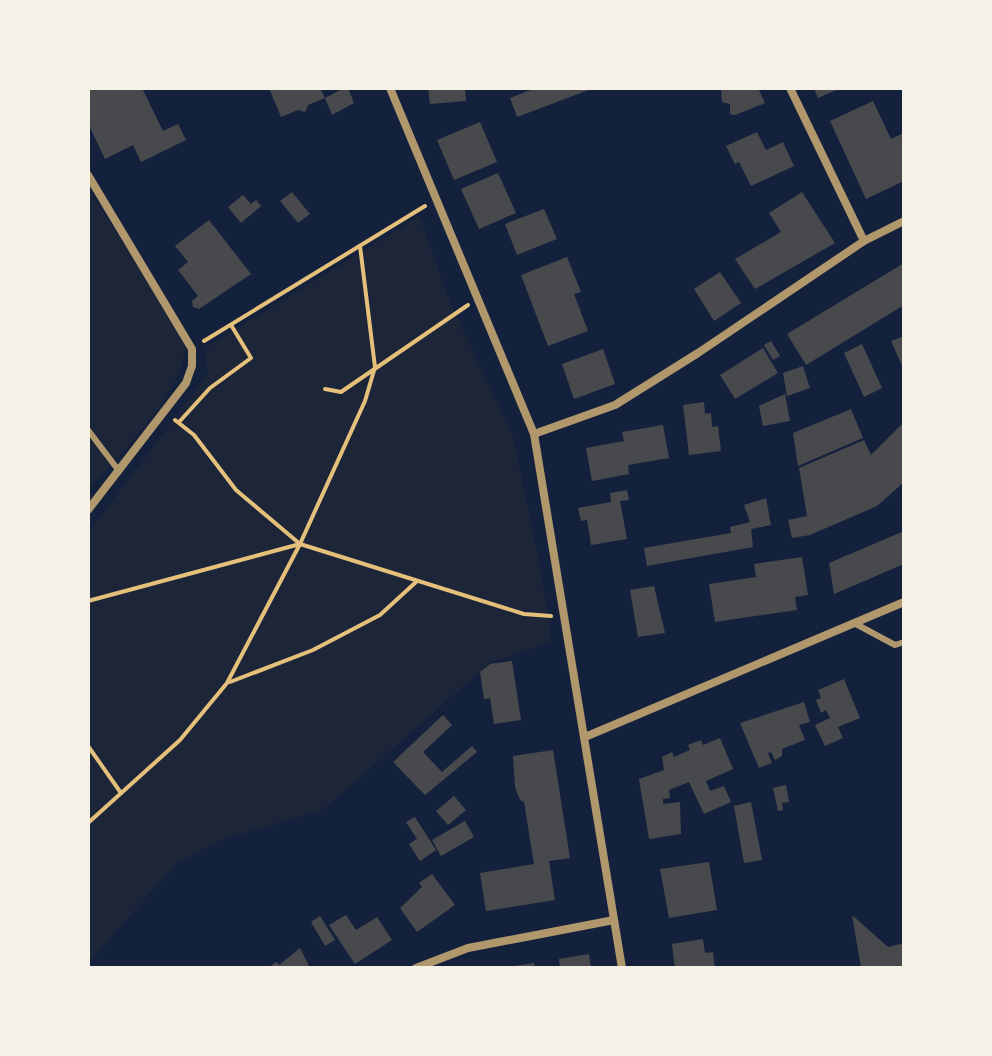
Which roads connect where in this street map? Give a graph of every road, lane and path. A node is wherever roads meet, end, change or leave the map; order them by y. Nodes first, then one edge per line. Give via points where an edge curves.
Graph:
1 (390, 88) edge
2 (790, 88) edge
3 (88, 175) edge
4 (438, 199) junction
5 (904, 221) edge
6 (864, 241) junction
7 (360, 246) junction
8 (478, 298) junction
9 (231, 325) junction
10 (192, 349) junction
11 (375, 367) junction
12 (325, 389) dead end
13 (164, 415) junction
14 (179, 422) junction
15 (88, 430) edge
16 (534, 434) junction
17 (119, 471) junction
18 (88, 510) edge
19 (300, 544) junction
20 (416, 582) junction
21 (88, 601) edge
22 (904, 602) edge
23 (566, 617) junction
24 (854, 623) junction
25 (904, 642) edge
26 (227, 683) junction
27 (585, 737) junction
28 (88, 746) edge
29 (121, 793) junction
30 (88, 823) edge
31 (614, 920) junction
32 (416, 968) edge
33 (622, 968) edge

1 - 4 street
2 - 6 street
3 - 10 street
4 - 7 path
4 - 8 street
5 - 6 street
6 - 16 street via 615,405
7 - 9 path
7 - 11 path
8 - 11 path
8 - 16 street
9 - 10 path
9 - 14 path via 251,358 210,388
10 - 13 street via 186,383
11 - 12 path via 341,392
11 - 19 path via 365,401
13 - 14 path
13 - 17 street
14 - 19 path via 236,490
15 - 17 lane
16 - 23 street
17 - 18 street
19 - 20 path
19 - 21 path
19 - 26 path
20 - 23 path via 524,614
20 - 26 path via 380,615 313,650
22 - 24 street
23 - 27 street
24 - 25 lane via 895,645
24 - 27 street
26 - 29 path via 180,740
27 - 31 street
28 - 29 path
29 - 30 path
31 - 32 street via 468,948
31 - 33 street

